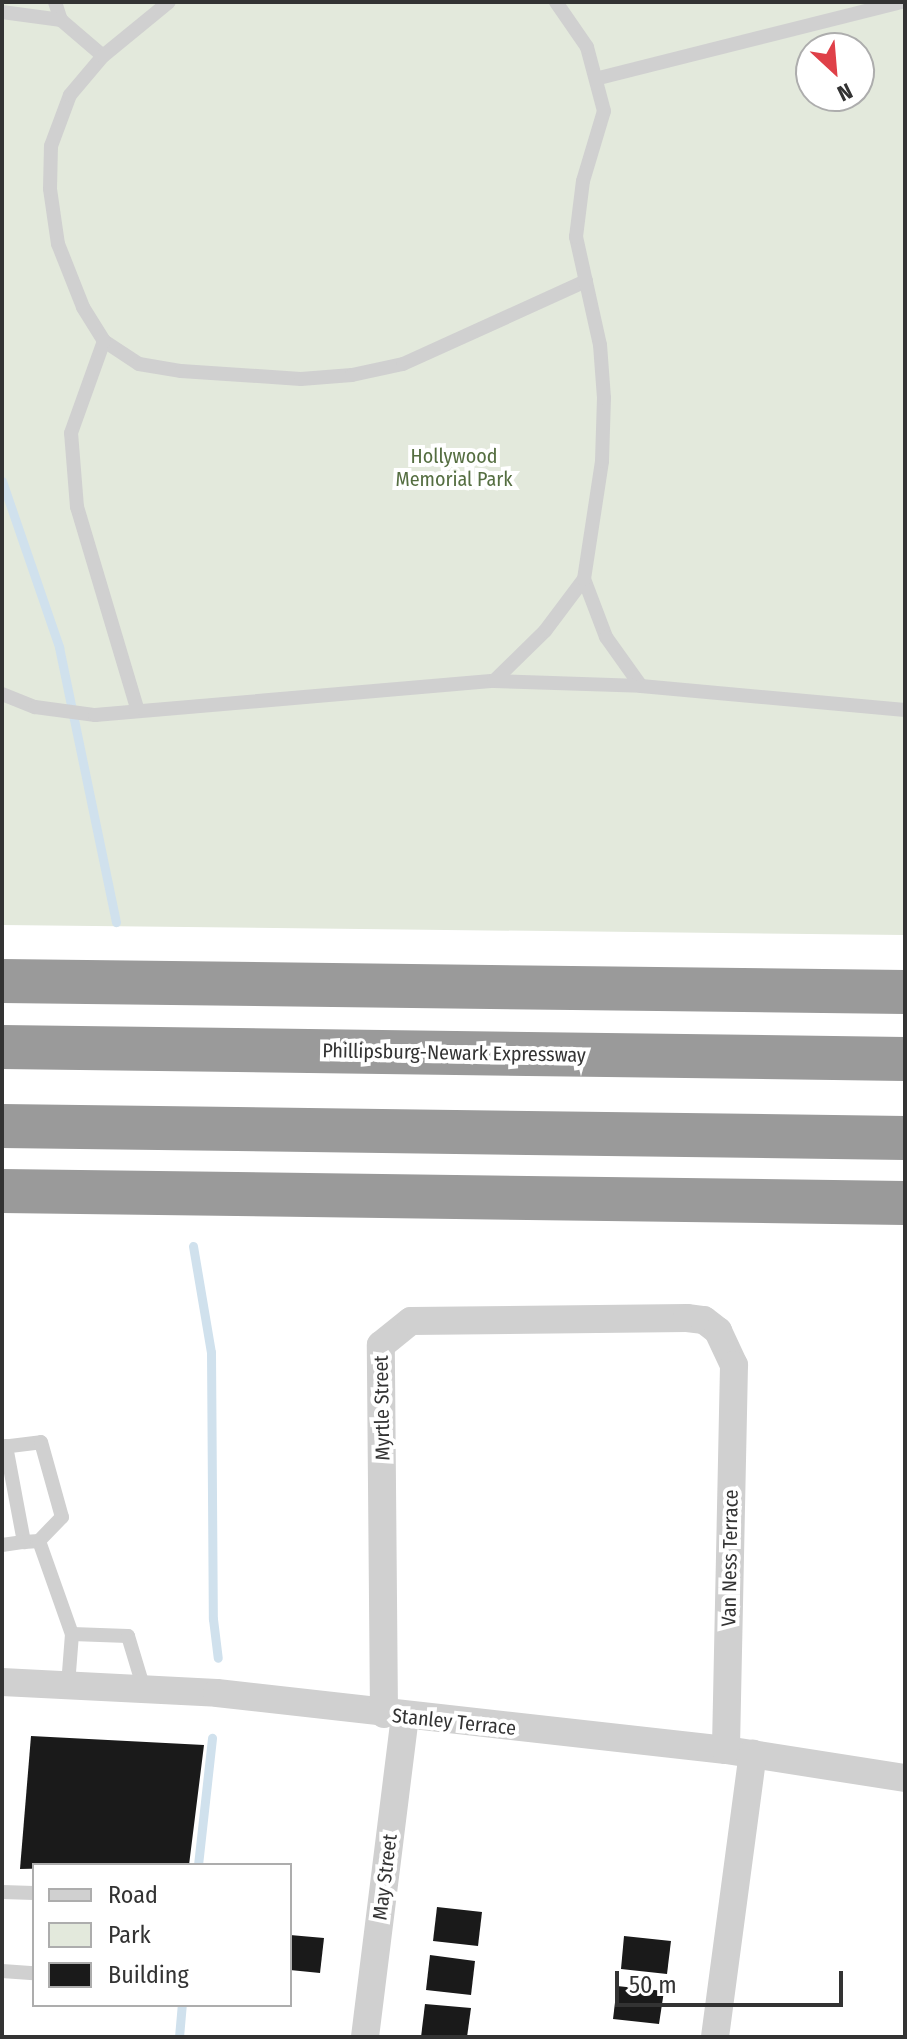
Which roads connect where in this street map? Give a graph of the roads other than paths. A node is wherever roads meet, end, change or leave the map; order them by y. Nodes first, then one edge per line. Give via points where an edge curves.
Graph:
1 (55, 2) edge
2 (169, 2) edge
3 (556, 2) edge
4 (902, 2) edge
5 (2, 12) edge
6 (61, 20) junction
7 (103, 56) junction
8 (599, 78) junction
9 (586, 281) junction
10 (104, 341) junction
11 (584, 579) junction
12 (494, 681) junction
13 (641, 686) junction
14 (2, 694) edge
15 (137, 708) junction
16 (905, 710) edge
17 (2, 981) edge
18 (905, 992) edge
19 (2, 1047) edge
20 (905, 1059) edge
21 (13, 1126) edge
22 (905, 1138) edge
23 (23, 1192) edge
24 (905, 1203) edge
25 (734, 1365) joint
26 (4, 1446) edge
27 (39, 1541) junction
28 (24, 1542) junction
29 (2, 1545) edge
30 (72, 1634) junction
31 (2, 1682) edge
32 (68, 1685) junction
33 (144, 1689) junction
34 (395, 1716) junction
35 (739, 1752) junction
36 (905, 1778) edge
37 (2, 1892) edge
38 (32, 1893) edge
39 (2, 1971) edge
40 (32, 1973) edge
41 (365, 2037) edge
42 (715, 2037) edge

1 - 6 lane
2 - 7 lane
3 - 8 lane via 587,47
4 - 8 lane
5 - 6 lane
6 - 7 lane
7 - 10 lane via 70,95 51,146 50,189 58,244 83,307
8 - 9 lane via 604,111 583,181 576,237
9 - 10 lane via 417,358 352,375 301,379 181,371 139,364
9 - 11 lane via 600,345 604,398 602,461
10 - 15 lane via 71,433 72,470 89,550
11 - 12 lane via 545,631
11 - 13 lane via 606,637
12 - 13 lane
12 - 15 lane
13 - 16 lane
14 - 15 lane via 35,707 95,715
17 - 18 highway
19 - 20 highway, Phillipsburg-Newark Expressway
21 - 22 highway
23 - 24 highway
25 - 34 street, Myrtle Street via 718,1331 704,1320 687,1318 425,1320 395,1329 381,1345
25 - 35 street, Van Ness Terrace
26 - 27 lane via 41,1442 62,1517
26 - 28 lane
27 - 28 lane
27 - 30 lane
28 - 29 lane
30 - 32 lane
30 - 33 lane via 128,1636
31 - 32 street, Stanley Terrace
32 - 33 street, Stanley Terrace
33 - 34 street, Stanley Terrace
34 - 35 street, Stanley Terrace
34 - 41 street, May Street
35 - 36 street, Stanley Terrace
35 - 42 street, Van Ness Terrace
37 - 38 lane
39 - 40 lane

